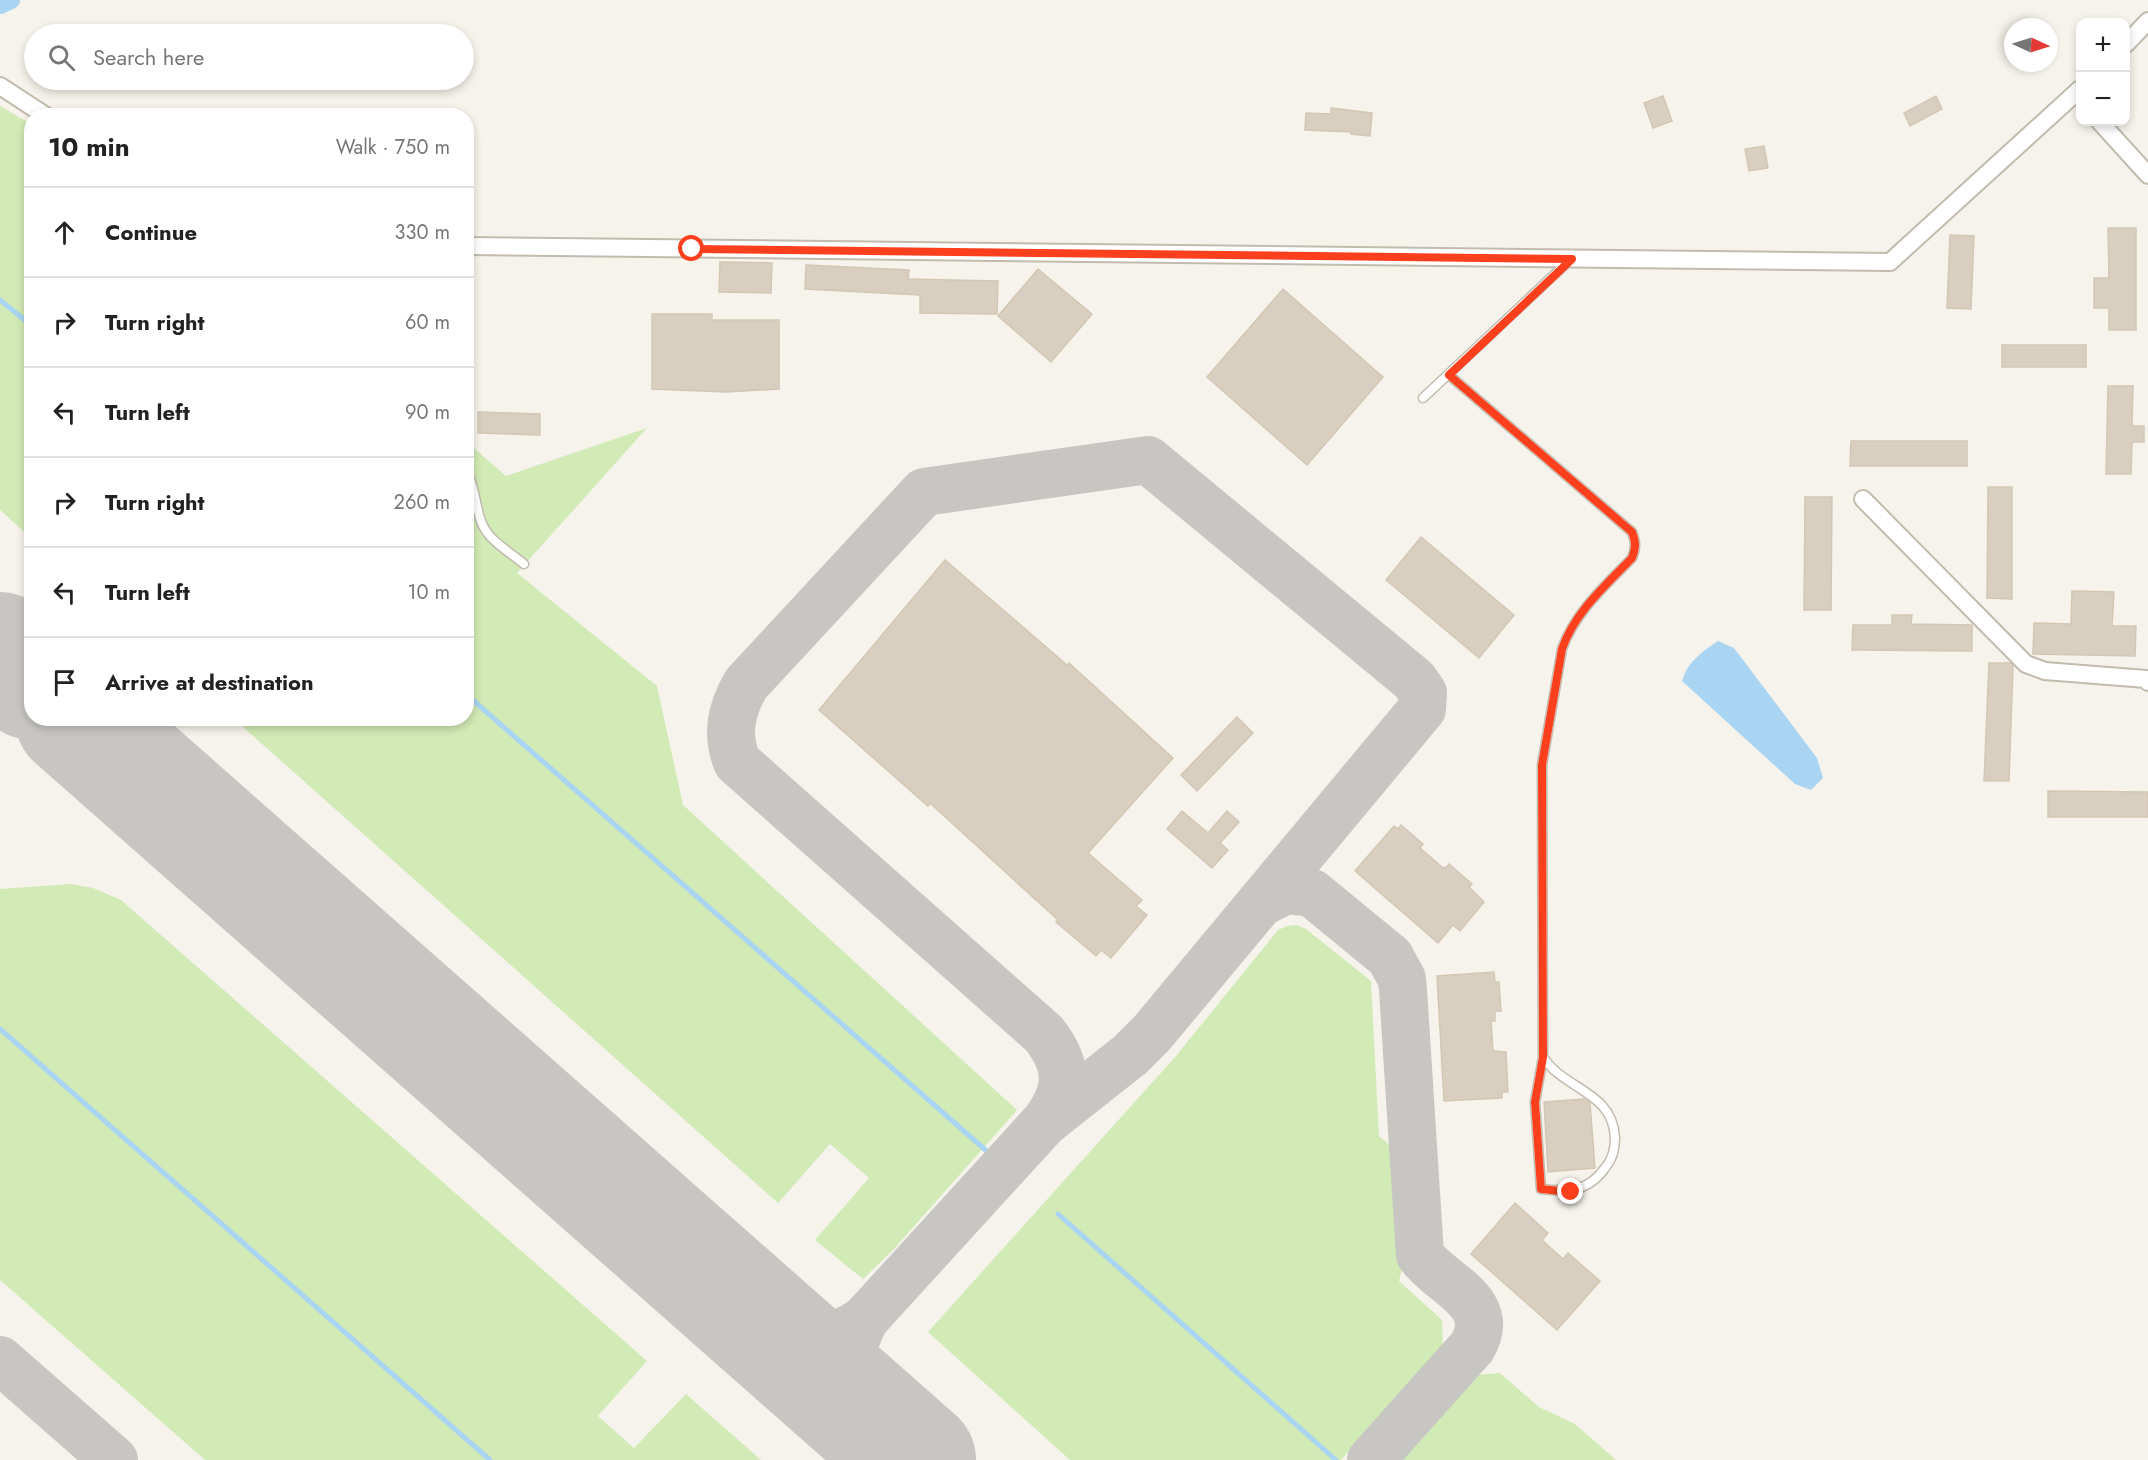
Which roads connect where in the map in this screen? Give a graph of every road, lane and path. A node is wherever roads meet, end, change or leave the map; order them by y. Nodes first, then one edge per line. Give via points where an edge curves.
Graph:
1 (2148, 21) edge
2 (2130, 40) edge
3 (0, 86) edge
4 (2076, 98) edge
5 (34, 108) edge
6 (2104, 126) edge
7 (2148, 175) edge
8 (474, 246) edge
9 (1572, 259) junction
10 (1449, 375) junction
11 (1423, 398) dead end
12 (474, 492) edge
13 (1863, 499) dead end
14 (525, 564) dead end
15 (2148, 682) edge
16 (1543, 1057) junction

1 - 2 street
3 - 5 street
4 - 9 street via 1890,262
6 - 7 street
8 - 9 street
9 - 10 lane
10 - 11 lane
10 - 16 lane via 1632,532 1635,540 1632,558 1580,612 1568,632 1546,730 1542,765
12 - 14 lane via 481,522 489,535
13 - 15 street via 2026,664 2045,671
16 - 16 lane via 1535,1102 1541,1189 1571,1192 1598,1178 1609,1164 1615,1146 1614,1127 1595,1096 1551,1070

